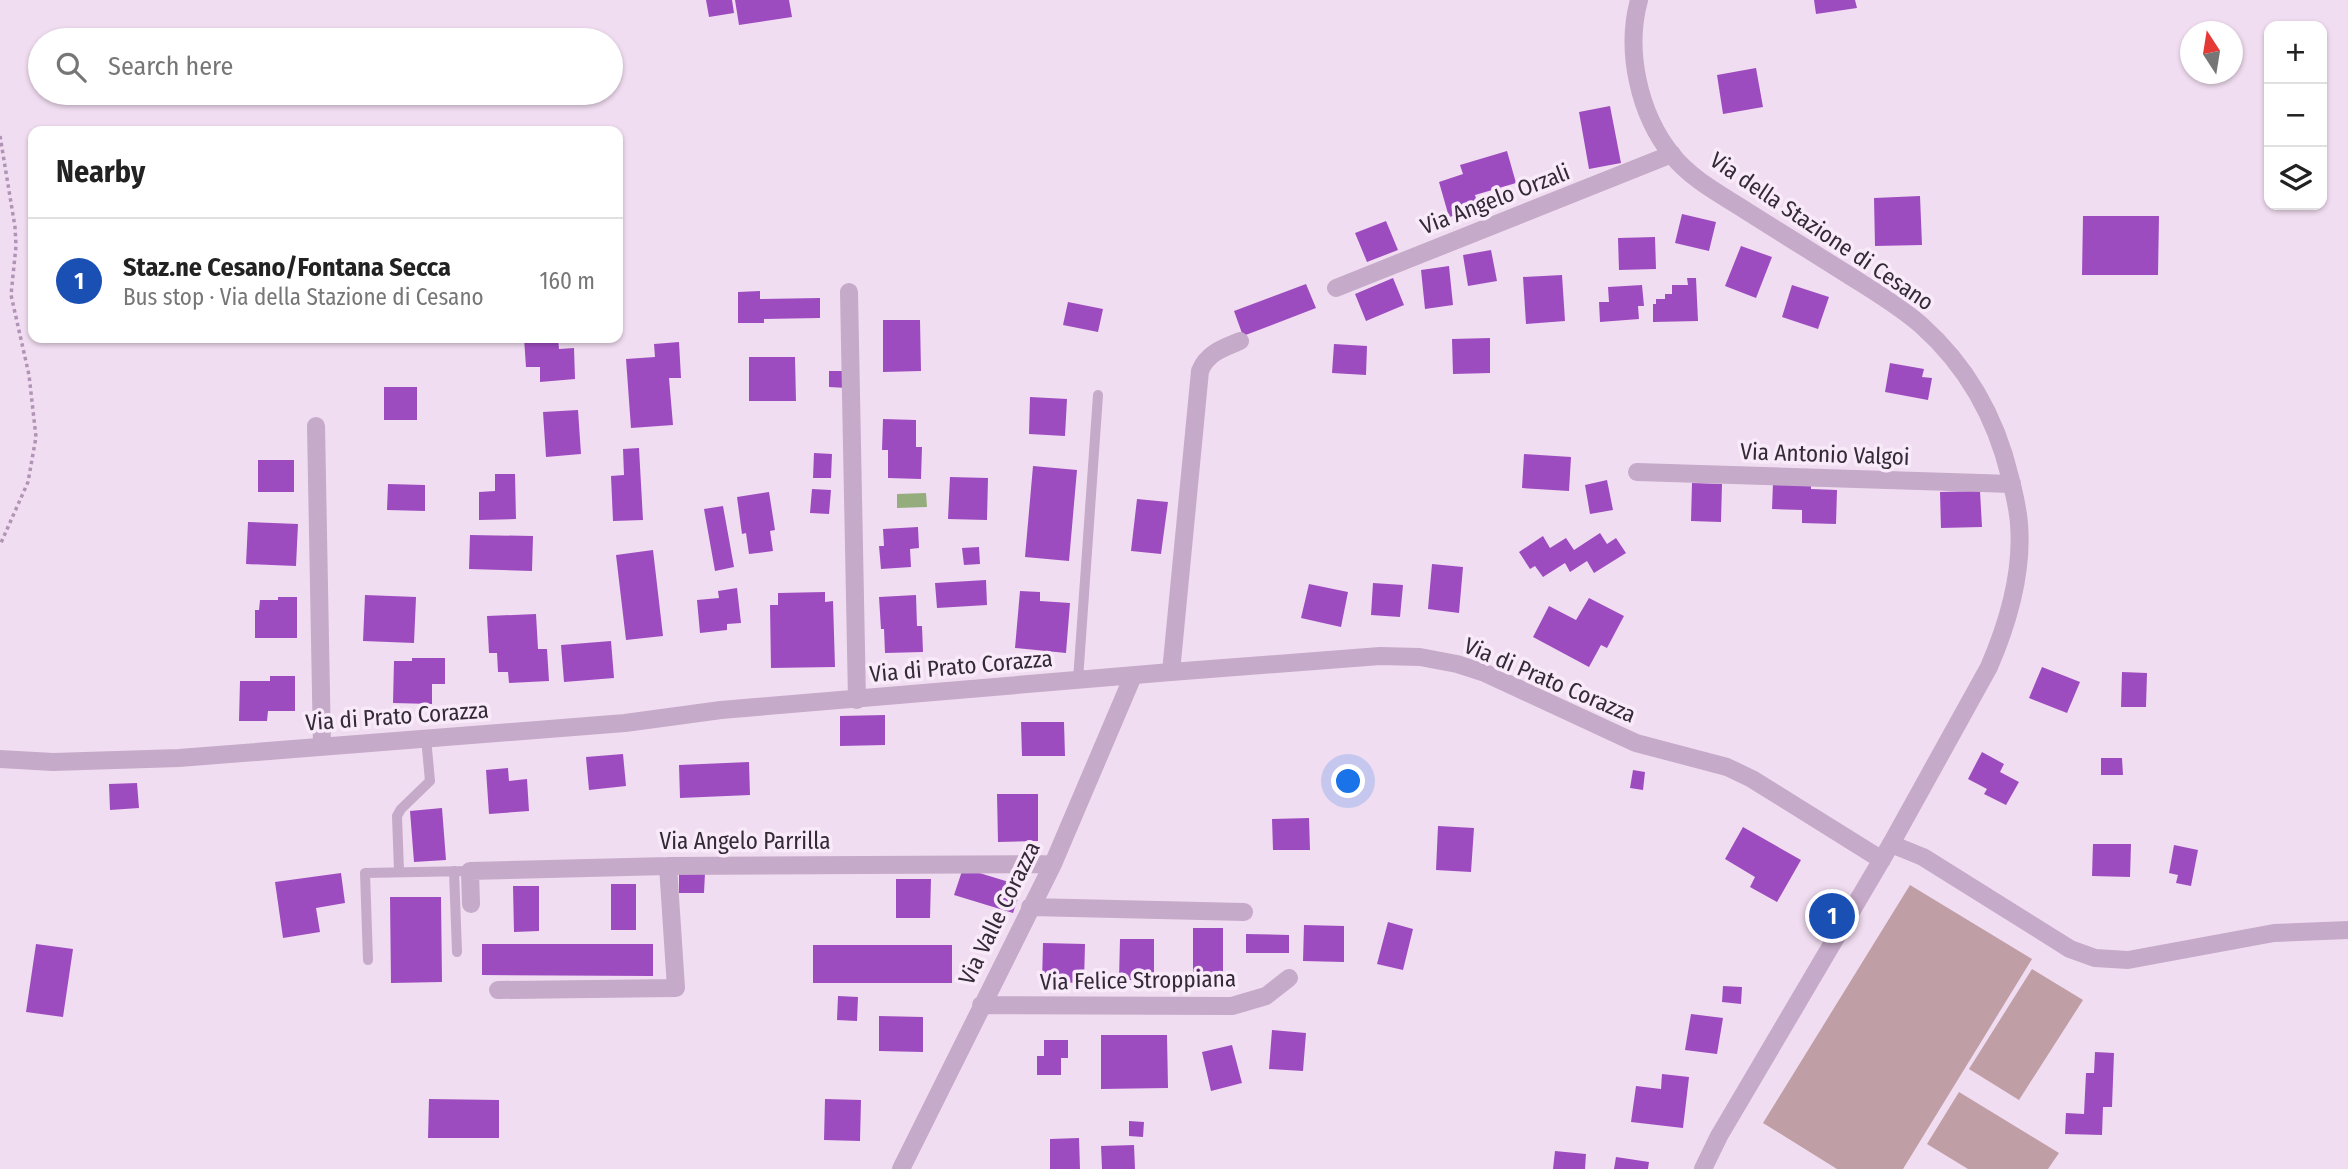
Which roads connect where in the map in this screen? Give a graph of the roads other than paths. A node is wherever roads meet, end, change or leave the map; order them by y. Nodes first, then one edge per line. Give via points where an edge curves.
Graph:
1 (1639, 0) edge
2 (1672, 154) junction
3 (1336, 288) dead end
4 (849, 292) dead end
5 (1240, 341) dead end
6 (1098, 395) dead end
7 (316, 426) dead end
8 (1637, 472) dead end
9 (2012, 484) junction
10 (1171, 672) junction
11 (1133, 676) junction
12 (1078, 680) junction
13 (857, 700) junction
14 (426, 738) junction
15 (322, 746) junction
16 (0, 759) edge
17 (1886, 852) junction
18 (1053, 863) junction
19 (668, 866) junction
20 (462, 871) junction
21 (399, 872) junction
22 (471, 904) dead end
23 (1030, 907) junction
24 (1244, 912) dead end
25 (2348, 930) edge
26 (457, 952) dead end
27 (368, 960) dead end
28 (1289, 978) dead end
29 (498, 990) dead end
30 (981, 1005) junction
31 (901, 1169) edge
32 (1703, 1169) edge

1 - 2 street, Via della Stazione di Cesano via 1634,29 1636,73 1654,124
2 - 3 street, Via Angelo Orzali
2 - 9 street, Via della Stazione di Cesano via 1700,181 1921,325 1956,362 1983,402 1999,436
4 - 13 street
5 - 10 street via 1209,357 1200,371
6 - 12 lane
7 - 15 street
8 - 9 street, Via Antonio Valgoi
9 - 17 street, Via della Stazione di Cesano via 2020,543 2001,639
10 - 11 street, Via di Prato Corazza
10 - 17 street, Via di Prato Corazza via 1380,656 1457,664 1636,743 1740,772
11 - 12 street, Via di Prato Corazza
11 - 18 street, Via Valle Corazza
12 - 13 street, Via di Prato Corazza
13 - 14 street, Via di Prato Corazza
14 - 15 street, Via di Prato Corazza
14 - 21 lane via 430,781 397,816
15 - 16 street, Via di Prato Corazza via 179,758
17 - 25 street, Via di Prato Corazza via 1923,857 2070,949 2110,961 2274,933
17 - 32 street, Via della Stazione di Cesano
18 - 19 street, Via Angelo Parrilla
18 - 23 street, Via Valle Corazza
19 - 20 street, Via Angelo Parrilla
19 - 29 street via 676,988
20 - 21 lane
20 - 22 street
20 - 26 lane
21 - 27 lane via 365,873
23 - 24 street
23 - 30 street, Via Valle Corazza
28 - 30 street, Via Felice Stroppiana via 1266,996 1232,1006
30 - 31 street, Via Valle Corazza

